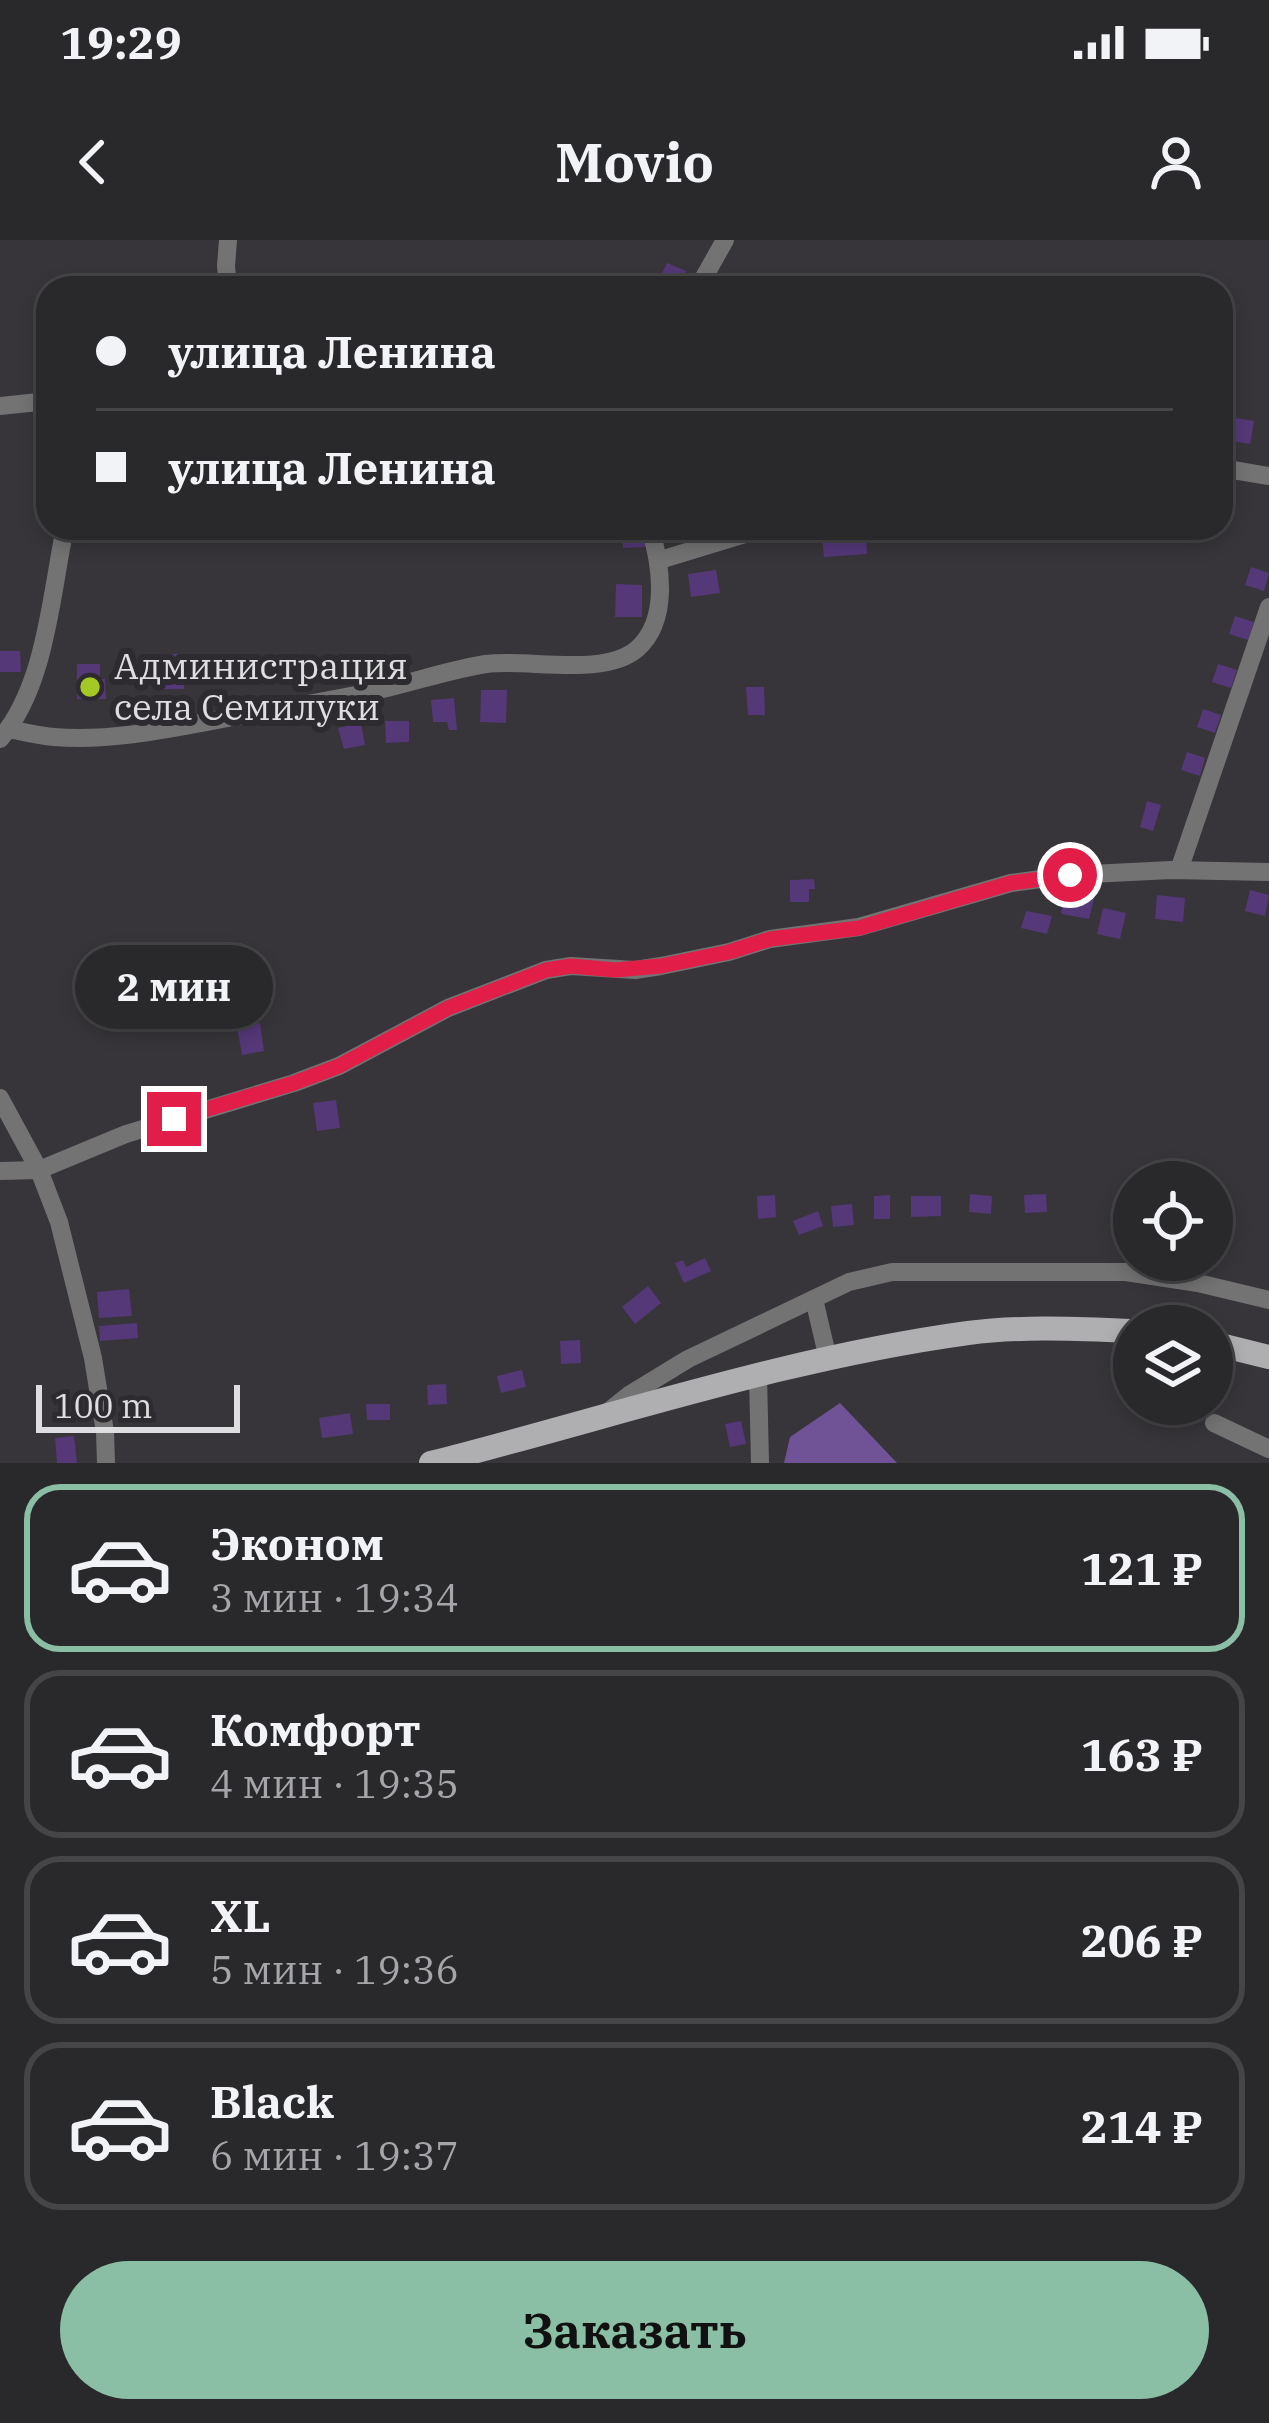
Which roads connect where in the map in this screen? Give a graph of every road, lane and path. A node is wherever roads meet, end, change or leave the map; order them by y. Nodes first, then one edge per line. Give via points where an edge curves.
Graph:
1 (228, 240) edge
2 (724, 240) edge
3 (227, 276) edge
4 (704, 276) edge
5 (36, 402) edge
6 (0, 406) edge
7 (1233, 470) edge
8 (1269, 476) edge
9 (63, 540) edge
10 (654, 540) edge
11 (726, 540) edge
12 (660, 560) junction
13 (1269, 607) edge
14 (4, 734) edge
15 (1179, 870) junction
16 (1269, 872) edge
17 (0, 1098) edge
18 (39, 1170) junction
19 (0, 1171) edge
20 (814, 1299) junction
21 (1269, 1300) edge
22 (1113, 1330) edge
23 (1233, 1348) edge
24 (1269, 1357) edge
25 (828, 1359) junction
26 (758, 1375) junction
27 (600, 1418) junction
28 (1218, 1425) edge
29 (1269, 1449) edge
30 (106, 1463) edge
31 (431, 1463) edge
32 (760, 1463) edge

1 - 3 street
2 - 4 street
5 - 6 street
7 - 8 street
9 - 14 street via 36,673
10 - 12 street
11 - 12 street
12 - 14 street via 653,628 619,660 489,663 160,730
13 - 15 street
15 - 16 street
15 - 18 street via 1011,883 859,928 661,966 546,970 448,1008 339,1066
17 - 18 street
18 - 19 street
18 - 30 street via 81,1307
20 - 21 street via 892,1271 979,1270 1126,1272
20 - 25 street
20 - 27 street via 688,1359
22 - 25 main road via 970,1333
23 - 24 main road
25 - 26 main road
26 - 27 main road
26 - 32 street
27 - 31 main road
28 - 29 street

